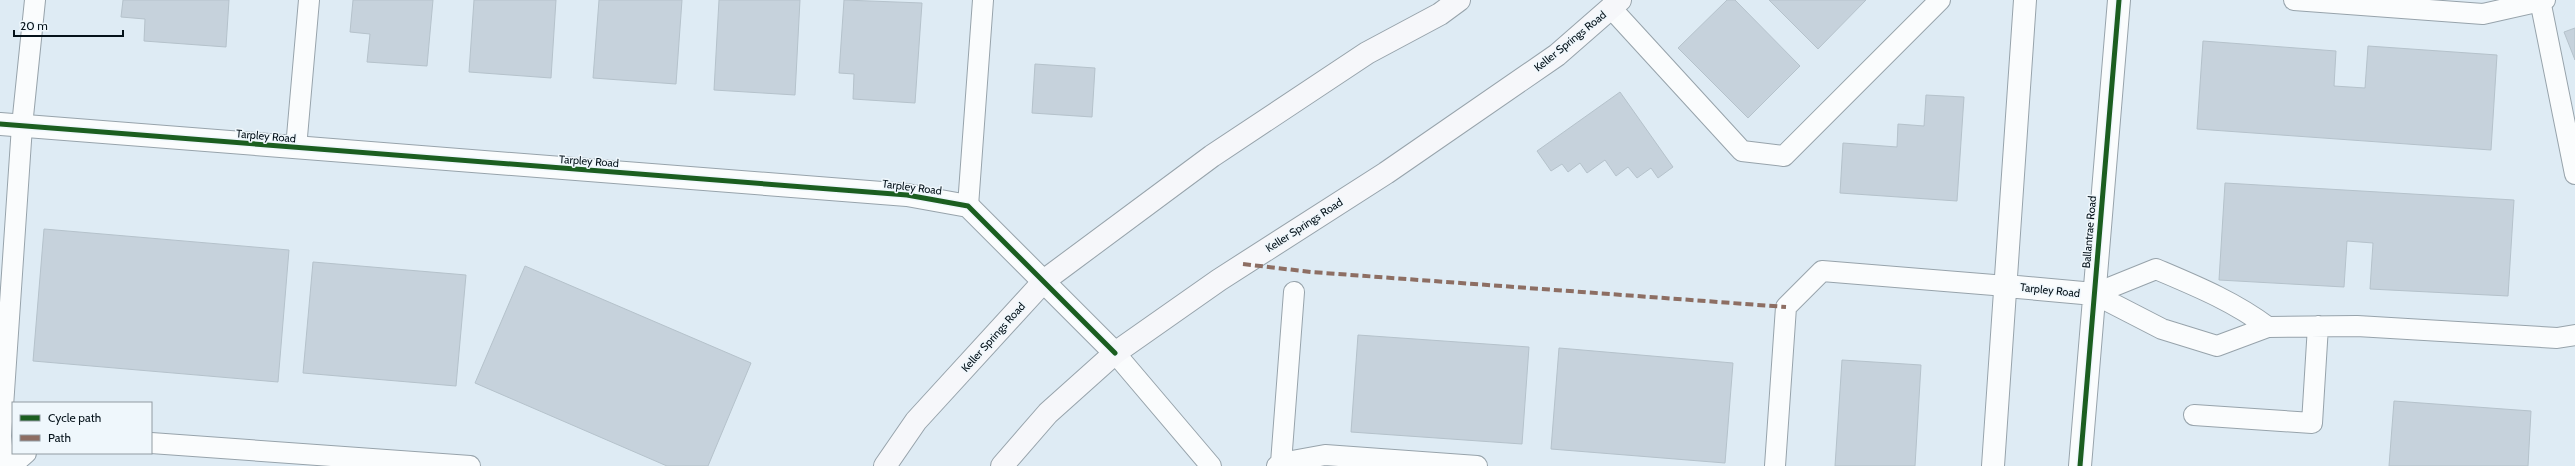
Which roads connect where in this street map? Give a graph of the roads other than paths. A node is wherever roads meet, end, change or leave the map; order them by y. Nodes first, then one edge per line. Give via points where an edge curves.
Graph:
1 (35, 0) edge
2 (309, 0) edge
3 (983, 0) edge
4 (1459, 0) edge
5 (1940, 0) edge
6 (2021, 0) edge
7 (2025, 0) edge
8 (2119, 0) edge
9 (2294, 0) edge
10 (2542, 0) edge
11 (1615, 4) edge
12 (0, 124) edge
13 (22, 126) junction
14 (296, 148) junction
15 (2575, 174) edge
16 (968, 206) junction
17 (1045, 280) junction
18 (2006, 286) junction
19 (1294, 292) dead end
20 (2094, 294) junction
21 (2318, 326) junction
22 (2268, 327) junction
23 (2575, 335) edge
24 (1115, 353) junction
25 (2194, 415) dead end
26 (152, 443) edge
27 (25, 454) edge
28 (407, 464) edge
29 (1279, 464) edge
30 (4, 466) edge
31 (11, 466) edge
32 (470, 466) edge
33 (885, 466) edge
34 (1002, 466) edge
35 (1211, 466) edge
36 (1477, 466) edge
37 (1775, 466) edge
38 (1993, 466) edge
39 (2080, 466) edge

1 - 13 lane
2 - 14 lane
3 - 16 lane
4 - 17 main road, Keller Springs Road via 1440,14 1367,53 1212,156
5 - 11 lane via 1784,156 1742,151
6 - 7 lane
7 - 18 street
8 - 20 street, Ballantrae Road
9 - 10 lane via 2484,14
10 - 15 lane
11 - 24 main road, Keller Springs Road via 1550,59 1386,173 1219,280
12 - 13 street, Tarpley Road
13 - 14 street, Tarpley Road
13 - 30 lane via 1,436
14 - 16 street, Tarpley Road via 907,195
16 - 17 street
17 - 24 street
17 - 33 main road, Keller Springs Road via 916,421
18 - 20 street, Tarpley Road
18 - 37 lane via 1822,271 1786,307
18 - 38 street
19 - 29 lane
20 - 22 lane via 2162,329 2217,346
20 - 22 lane via 2156,269 2221,297 2242,308
20 - 39 street, Ballantrae Road
21 - 22 lane
21 - 23 lane via 2557,338
21 - 25 lane via 2312,423
24 - 34 main road, Keller Springs Road via 1048,413
24 - 35 lane
26 - 28 lane
27 - 31 lane
28 - 32 lane
29 - 36 lane via 1325,454

